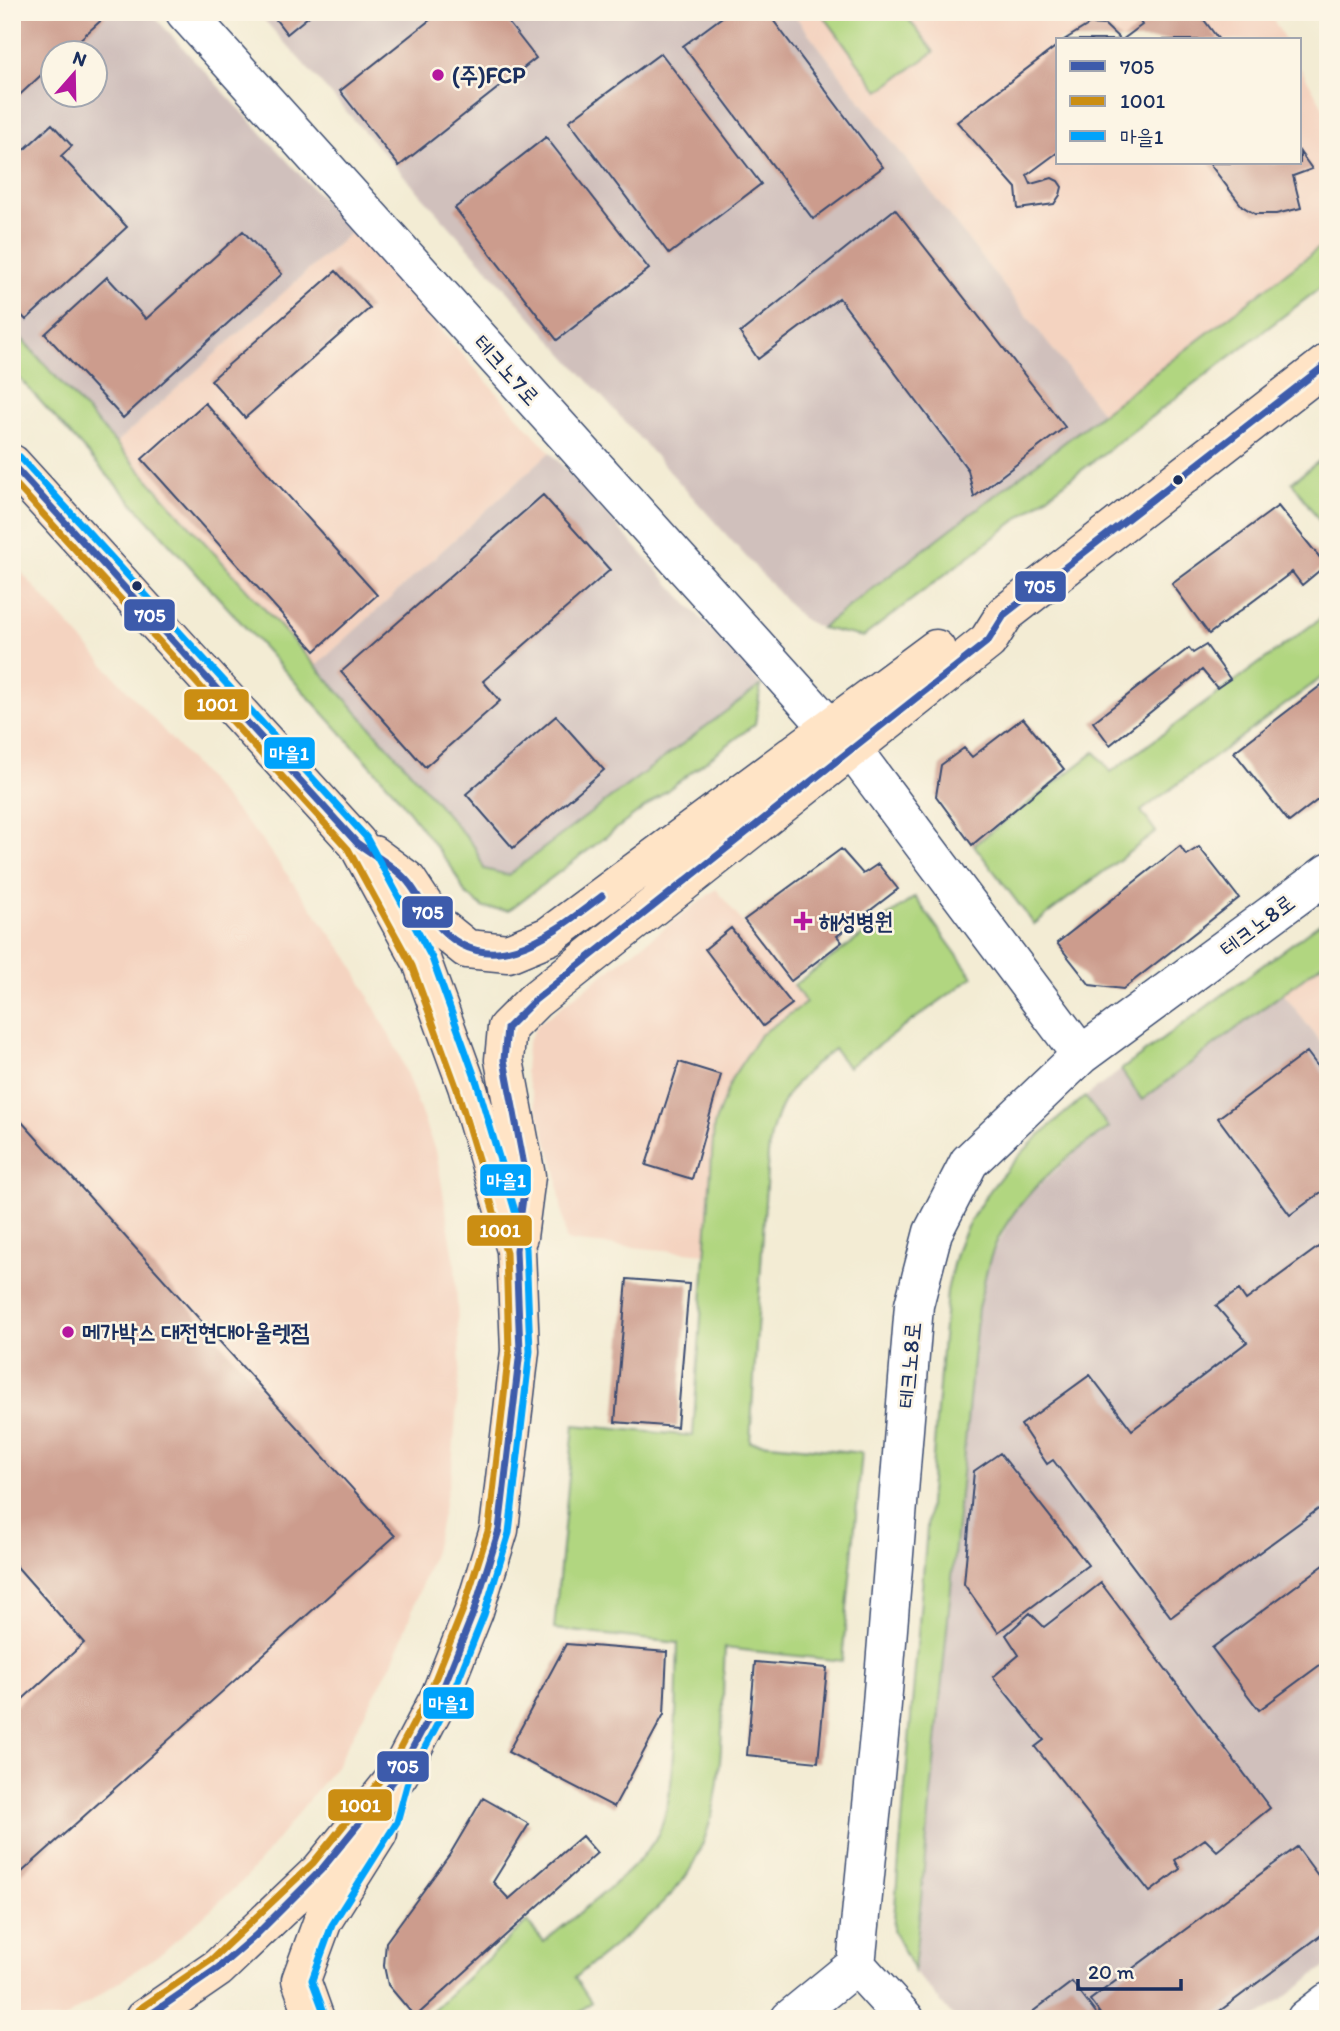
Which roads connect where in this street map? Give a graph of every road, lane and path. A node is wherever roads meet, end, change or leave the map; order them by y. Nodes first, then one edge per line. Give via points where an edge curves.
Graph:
1 (185, 12) edge
2 (1328, 362) edge
3 (12, 464) edge
4 (840, 737) junction
5 (357, 843) junction
6 (1328, 873) edge
7 (1081, 1055) junction
8 (516, 1250) junction
9 (399, 1774) junction
10 (856, 1965) junction
11 (1328, 2002) edge
12 (144, 2019) edge
13 (315, 2019) edge
14 (790, 2019) edge
15 (905, 2019) edge
16 (1306, 2019) edge

1 - 4 street, 테크노7로
2 - 4 main road via 1005,614 988,641
3 - 5 main road
4 - 5 main road via 549,936 508,953 467,949 436,924 407,880
4 - 7 street, 테크노7로
4 - 8 main road via 507,1028 504,1060 526,1175
5 - 8 main road via 422,961 467,1086
6 - 7 street, 테크노8로
7 - 10 street, 테크노8로 via 969,1163 933,1232 914,1305
8 - 9 main road via 520,1351 499,1530 474,1611 440,1696
9 - 12 main road via 321,1870 255,1936
9 - 13 main road via 388,1817 323,1920 301,1980
10 - 14 street
10 - 15 street
11 - 16 street

